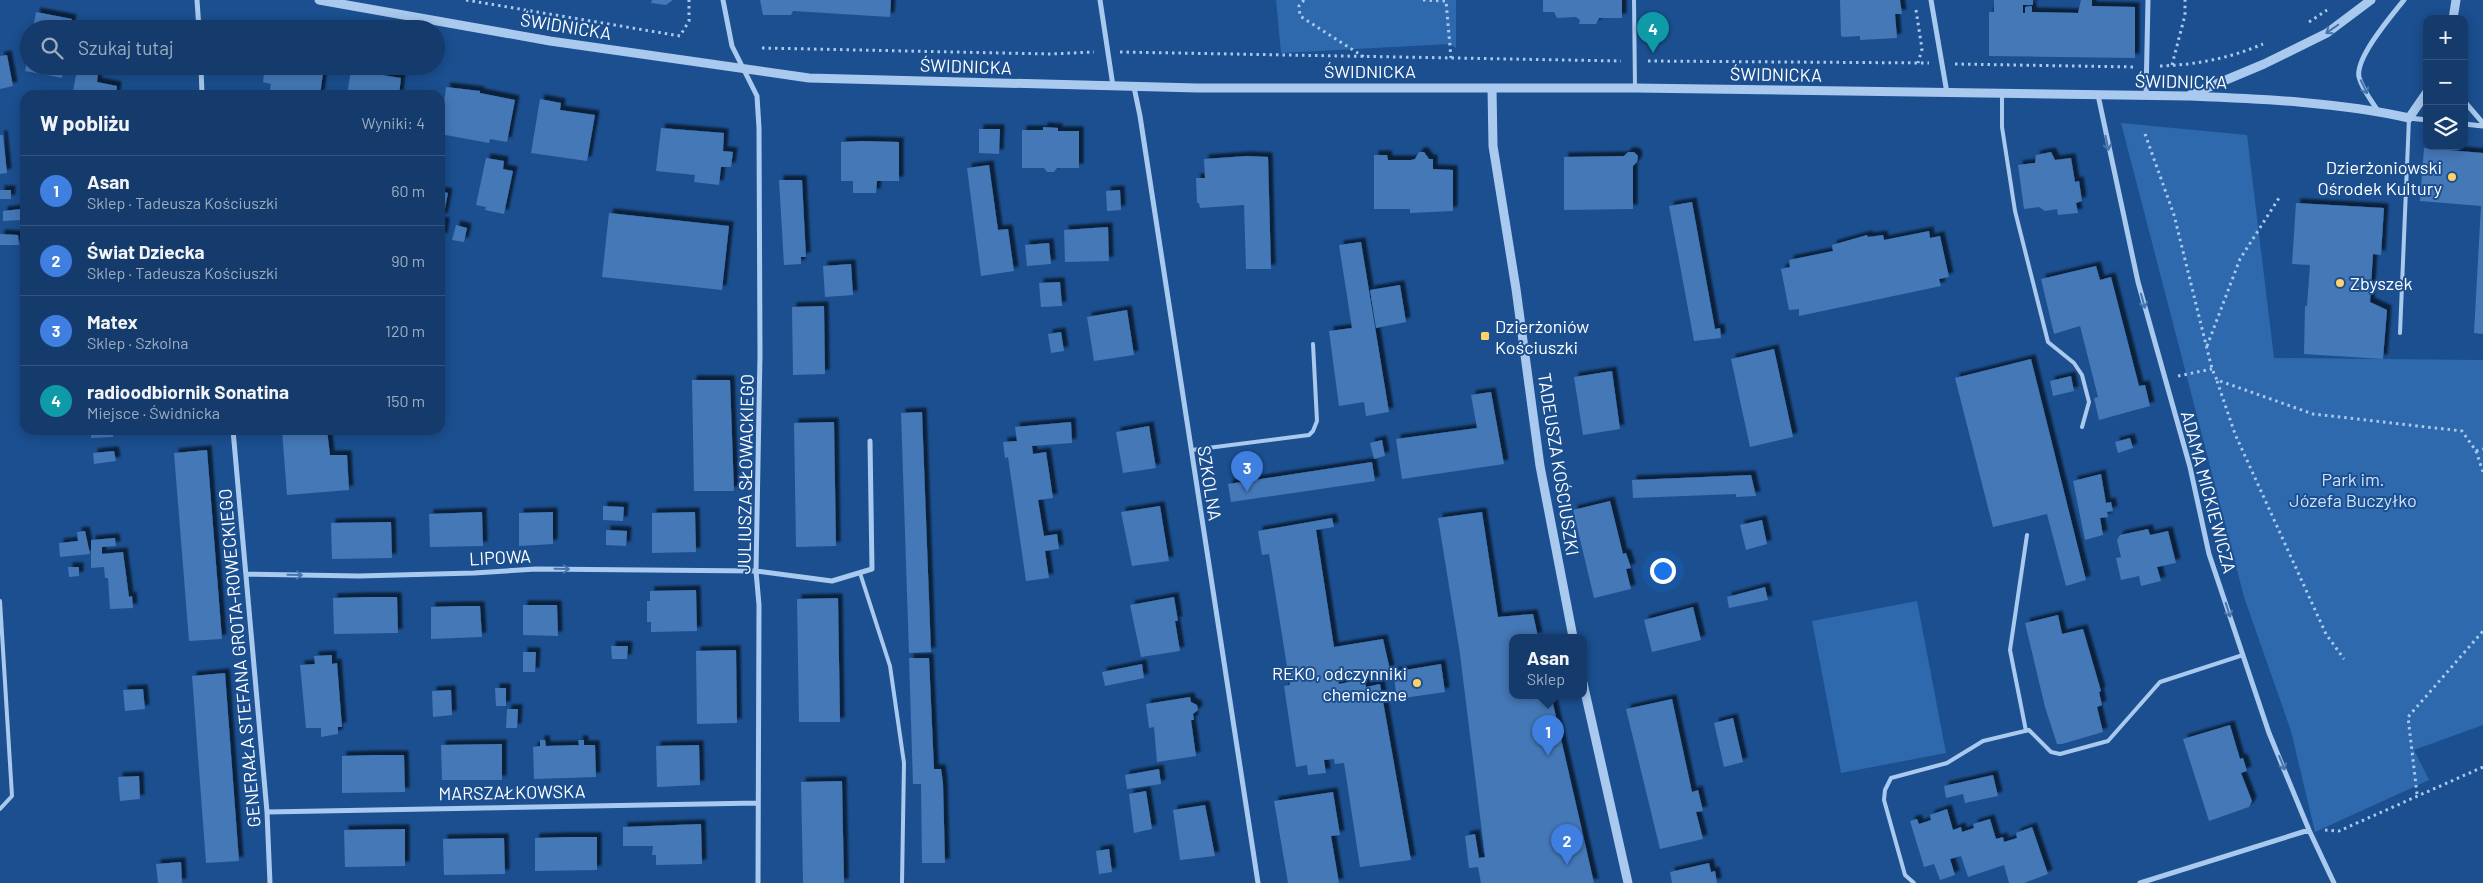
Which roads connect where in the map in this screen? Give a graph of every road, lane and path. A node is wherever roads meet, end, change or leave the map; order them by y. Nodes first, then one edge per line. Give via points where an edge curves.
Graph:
1 (197, 0) edge
2 (319, 0) edge
3 (466, 0) edge
4 (688, 0) edge
5 (723, 0) edge
6 (1100, 0) edge
7 (1304, 0) edge
8 (1423, 0) edge
9 (1446, 0) edge
10 (1634, 0) edge
11 (1914, 0) edge
12 (1931, 0) edge
13 (2148, 0) edge
14 (2185, 0) edge
15 (2371, 0) edge
16 (2404, 0) edge
17 (2456, 0) edge
18 (2332, 8) dead end
19 (2454, 15) edge
20 (198, 20) edge
21 (432, 20) edge
22 (445, 22) edge
23 (2302, 26) dead end
24 (2269, 42) dead end
25 (762, 48) dead end
26 (1093, 52) dead end
27 (1127, 52) dead end
28 (1365, 57) junction
29 (1451, 58) junction
30 (1627, 61) dead end
31 (1645, 61) dead end
32 (1918, 63) junction
33 (1924, 63) dead end
34 (1954, 64) dead end
35 (2161, 66) dead end
36 (2172, 66) junction
37 (2138, 67) dead end
38 (742, 69) junction
39 (201, 75) edge
40 (1113, 86) junction
41 (1134, 87) junction
42 (1492, 88) junction
43 (1636, 88) junction
44 (202, 90) edge
45 (1947, 93) junction
46 (2002, 94) junction
47 (2098, 95) junction
48 (2146, 96) junction
49 (2188, 96) junction
50 (2423, 98) edge
51 (2468, 105) edge
52 (2378, 111) junction
53 (2409, 118) junction
54 (2423, 120) edge
55 (2468, 124) edge
56 (2483, 124) edge
57 (2145, 134) dead end
58 (2279, 198) dead end
59 (2400, 332) dead end
60 (1313, 344) dead end
61 (2206, 347) junction
62 (2212, 369) junction
63 (2165, 379) junction
64 (2217, 380) junction
65 (2082, 427) dead end
66 (233, 435) edge
67 (870, 441) dead end
68 (2483, 448) edge
69 (1192, 450) junction
70 (2476, 451) junction
71 (2483, 472) edge
72 (2027, 535) dead end
73 (756, 572) junction
74 (860, 573) junction
75 (246, 574) junction
76 (0, 601) edge
77 (2483, 631) edge
78 (1572, 634) edge
79 (2243, 655) junction
80 (2344, 659) dead end
81 (1587, 699) edge
82 (2026, 731) junction
83 (2483, 767) edge
84 (2417, 794) junction
85 (758, 803) junction
86 (0, 809) edge
87 (267, 812) junction
88 (2309, 830) junction
89 (270, 883) edge
90 (758, 883) edge
91 (902, 883) edge
92 (1258, 883) edge
93 (1628, 883) edge
94 (1914, 883) edge
95 (2140, 883) edge
96 (2334, 883) edge

1 - 20 street
2 - 21 street, ŚWIDNICKA
3 - 4 path via 680,36 689,21
5 - 38 street, JULIUSZA SŁOWACKIEGO via 732,46
6 - 40 street
7 - 28 path via 1299,6 1300,16
8 - 9 path
9 - 29 path
10 - 43 lane
11 - 32 path via 1922,49
12 - 45 street
13 - 48 street
14 - 36 path via 2185,15
15 -> 49 street via 2327,33
16 -> 52 street via 2375,39 2358,74
17 - 19 street
18 - 23 path
22 - 38 street, ŚWIDNICKA
24 - 36 path via 2234,55
25 - 26 path via 1041,54
27 - 28 path
28 - 29 path
29 - 30 path
31 - 32 path
32 - 33 path
34 - 37 path
35 - 36 path
38 - 40 street, ŚWIDNICKA via 810,78
38 - 73 street, JULIUSZA SŁOWACKIEGO via 757,96 759,128 760,355
39 - 44 street
40 - 41 street, ŚWIDNICKA
41 - 42 street, ŚWIDNICKA
41 - 69 street, SZKOLNA
42 - 43 street, ŚWIDNICKA
42 - 78 street, TADEUSZA KOŚCIUSZKI via 1493,146 1540,466
43 - 45 street, ŚWIDNICKA
45 - 46 street, ŚWIDNICKA
46 - 47 street, ŚWIDNICKA
46 - 65 lane via 2002,127 2015,211 2048,342 2074,363 2082,375 2089,402
47 - 48 street, ŚWIDNICKA
47 -> 63 street, ADAMA MICKIEWICZA via 2138,282
48 - 49 street, ŚWIDNICKA
49 - 52 street, ŚWIDNICKA
50 - 53 street
51 - 56 street
52 - 53 street, ŚWIDNICKA
53 - 54 street, ŚWIDNICKA
53 - 59 lane
55 - 56 street
57 - 61 path via 2174,215
58 - 61 path via 2240,259
60 - 69 lane via 1317,421 1314,431 1309,435
61 - 62 path
62 - 63 path
62 - 64 path
63 -> 79 street, ADAMA MICKIEWICZA via 2190,467 2209,554
64 - 70 path via 2313,414 2462,431
64 - 80 path via 2235,434 2326,634
66 - 75 street, GENERAŁA STEFANA GROTA-ROWECKIEGO
67 - 74 street via 872,569
68 - 70 path
69 - 92 street, SZKOLNA
70 - 71 path
72 - 82 lane via 2010,650
73 - 74 street, LIPOWA via 832,581
75 -> 73 street, LIPOWA via 359,576 536,569
73 - 85 street, JULIUSZA SŁOWACKIEGO via 759,605
74 - 91 lane via 890,666 904,763
75 - 87 street, GENERAŁA STEFANA GROTA-ROWECKIEGO
76 - 86 lane via 12,796
77 - 84 path via 2408,717
79 - 82 lane via 2160,682 2108,741 2060,754 2051,752 2029,730
79 -> 88 street, ADAMA MICKIEWICZA via 2269,733
81 - 93 street
82 - 94 lane via 1983,741 1947,763 1891,778 1884,800 1905,875
83 - 84 path
84 - 88 path via 2339,831
85 - 87 street, MARSZAŁKOWSKA
85 - 90 street, JULIUSZA SŁOWACKIEGO
87 - 89 street, GENERAŁA STEFANA GROTA-ROWECKIEGO
88 - 95 street
88 - 96 street, ADAMA MICKIEWICZA

